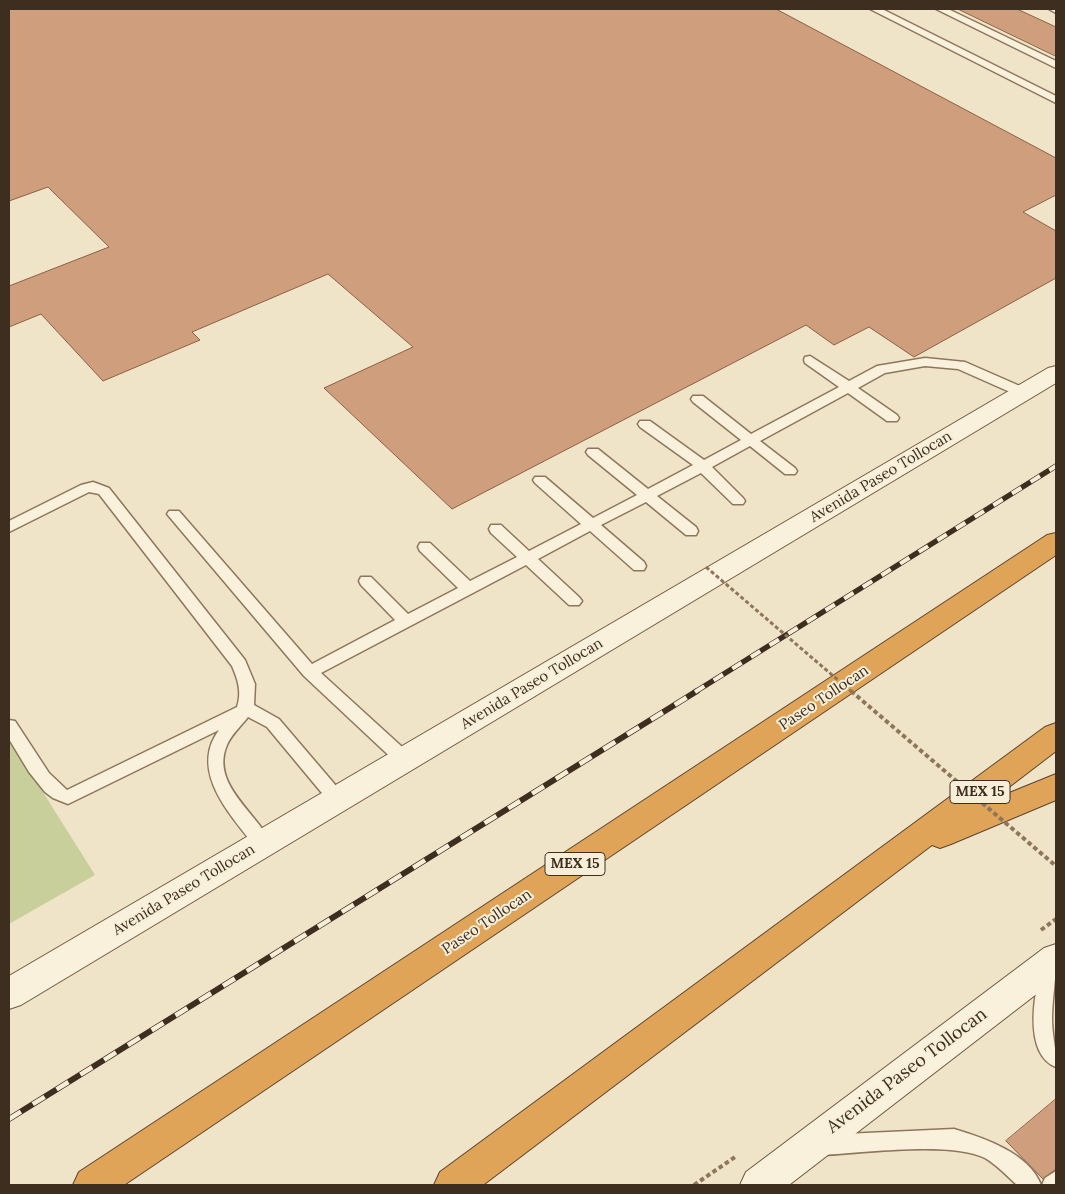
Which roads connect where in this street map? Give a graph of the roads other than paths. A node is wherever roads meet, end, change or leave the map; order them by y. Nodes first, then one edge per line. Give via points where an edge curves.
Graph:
1 (874, 9) edge
2 (940, 9) edge
3 (1056, 65) edge
4 (1056, 100) edge
5 (810, 360) dead end
6 (1056, 373) edge
7 (847, 388) junction
8 (1024, 392) junction
9 (698, 399) dead end
10 (892, 418) dead end
11 (644, 424) dead end
12 (752, 439) junction
13 (593, 452) dead end
14 (703, 466) junction
15 (790, 471) dead end
16 (540, 480) dead end
17 (647, 496) junction
18 (738, 501) dead end
19 (174, 514) dead end
20 (593, 524) junction
21 (9, 527) edge
22 (496, 529) dead end
23 (691, 531) dead end
24 (1056, 542) edge
25 (425, 548) dead end
26 (528, 558) junction
27 (639, 566) dead end
28 (366, 581) dead end
29 (469, 589) junction
30 (574, 601) dead end
31 (406, 622) junction
32 (310, 672) junction
33 (247, 709) junction
34 (9, 726) edge
35 (1056, 736) edge
36 (405, 760) junction
37 (1056, 787) edge
38 (337, 799) junction
39 (263, 844) junction
40 (904, 849) junction
41 (1055, 960) edge
42 (9, 994) edge
43 (1056, 1058) edge
44 (808, 1145) junction
45 (1056, 1181) edge
46 (92, 1185) edge
47 (453, 1185) edge
48 (759, 1185) edge
49 (1031, 1185) edge
50 (1052, 1185) edge

1 - 4 lane
2 - 3 lane
5 - 7 lane
6 - 8 main road, Avenida Paseo Tollocan
7 - 8 lane via 882,369 925,362 960,365
7 - 10 lane
7 - 12 lane
8 - 36 main road, Avenida Paseo Tollocan
9 - 12 lane
11 - 14 lane
12 - 14 lane
12 - 15 lane
13 - 17 lane
14 - 17 lane
14 - 18 lane
16 - 20 lane
17 - 20 lane
17 - 23 lane
19 - 32 lane
20 - 26 lane
20 - 27 lane
21 - 33 lane via 86,488 104,491 239,664 249,691
22 - 26 lane
24 - 46 highway, Paseo Tollocan / MEX 15
25 - 29 lane
26 - 29 lane
26 - 30 lane
28 - 31 lane
29 - 31 lane
31 - 32 lane
32 - 36 lane
33 - 34 lane via 68,798 59,796 48,785
33 - 38 lane via 273,723
33 - 39 lane via 223,735 216,752 216,769 222,786
35 - 40 highway, MEX 15
36 - 38 main road, Avenida Paseo Tollocan
37 - 40 highway
38 - 39 main road, Avenida Paseo Tollocan
39 - 42 main road, Avenida Paseo Tollocan
40 - 47 highway, MEX 15
41 - 43 lane via 1042,1023 1045,1038
41 - 44 main road, Avenida Paseo Tollocan
44 - 48 main road, Avenida Paseo Tollocan
44 - 49 lane via 954,1139 990,1150
45 - 50 lane

